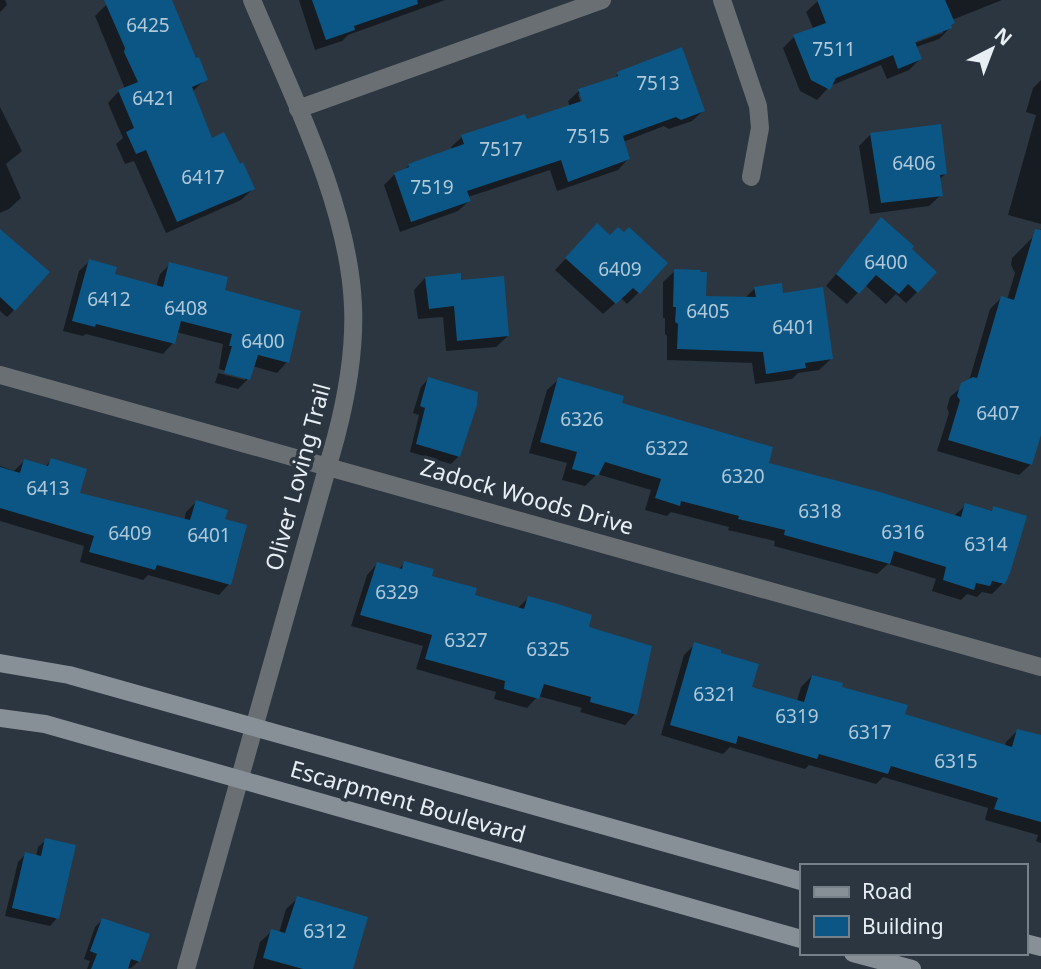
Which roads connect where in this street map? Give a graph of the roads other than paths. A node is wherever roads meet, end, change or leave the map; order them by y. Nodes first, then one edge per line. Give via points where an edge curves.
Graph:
1 (252, 0) edge
2 (602, 0) edge
3 (722, 0) edge
4 (298, 109) junction
5 (751, 177) dead end
6 (0, 375) edge
7 (328, 466) junction
8 (1040, 662) edge
9 (0, 663) edge
10 (0, 718) edge
11 (254, 727) junction
12 (239, 780) junction
13 (800, 881) edge
14 (800, 939) edge
15 (872, 956) edge
16 (186, 969) edge
17 (912, 969) edge

1 - 4 street, Oliver Loving Trail
2 - 4 street
3 - 5 street via 758,106 760,128
4 - 7 street, Oliver Loving Trail via 332,196 351,278 349,380
6 - 7 street, Zadock Woods Drive
7 - 8 street, Zadock Woods Drive
7 - 11 street, Oliver Loving Trail
9 - 11 main road, Escarpment Boulevard via 69,675
10 - 12 main road, Escarpment Boulevard via 45,724
11 - 12 street, Oliver Loving Trail
11 - 13 main road, Escarpment Boulevard
12 - 14 main road, Escarpment Boulevard
12 - 16 street, Oliver Loving Trail
15 - 17 main road

